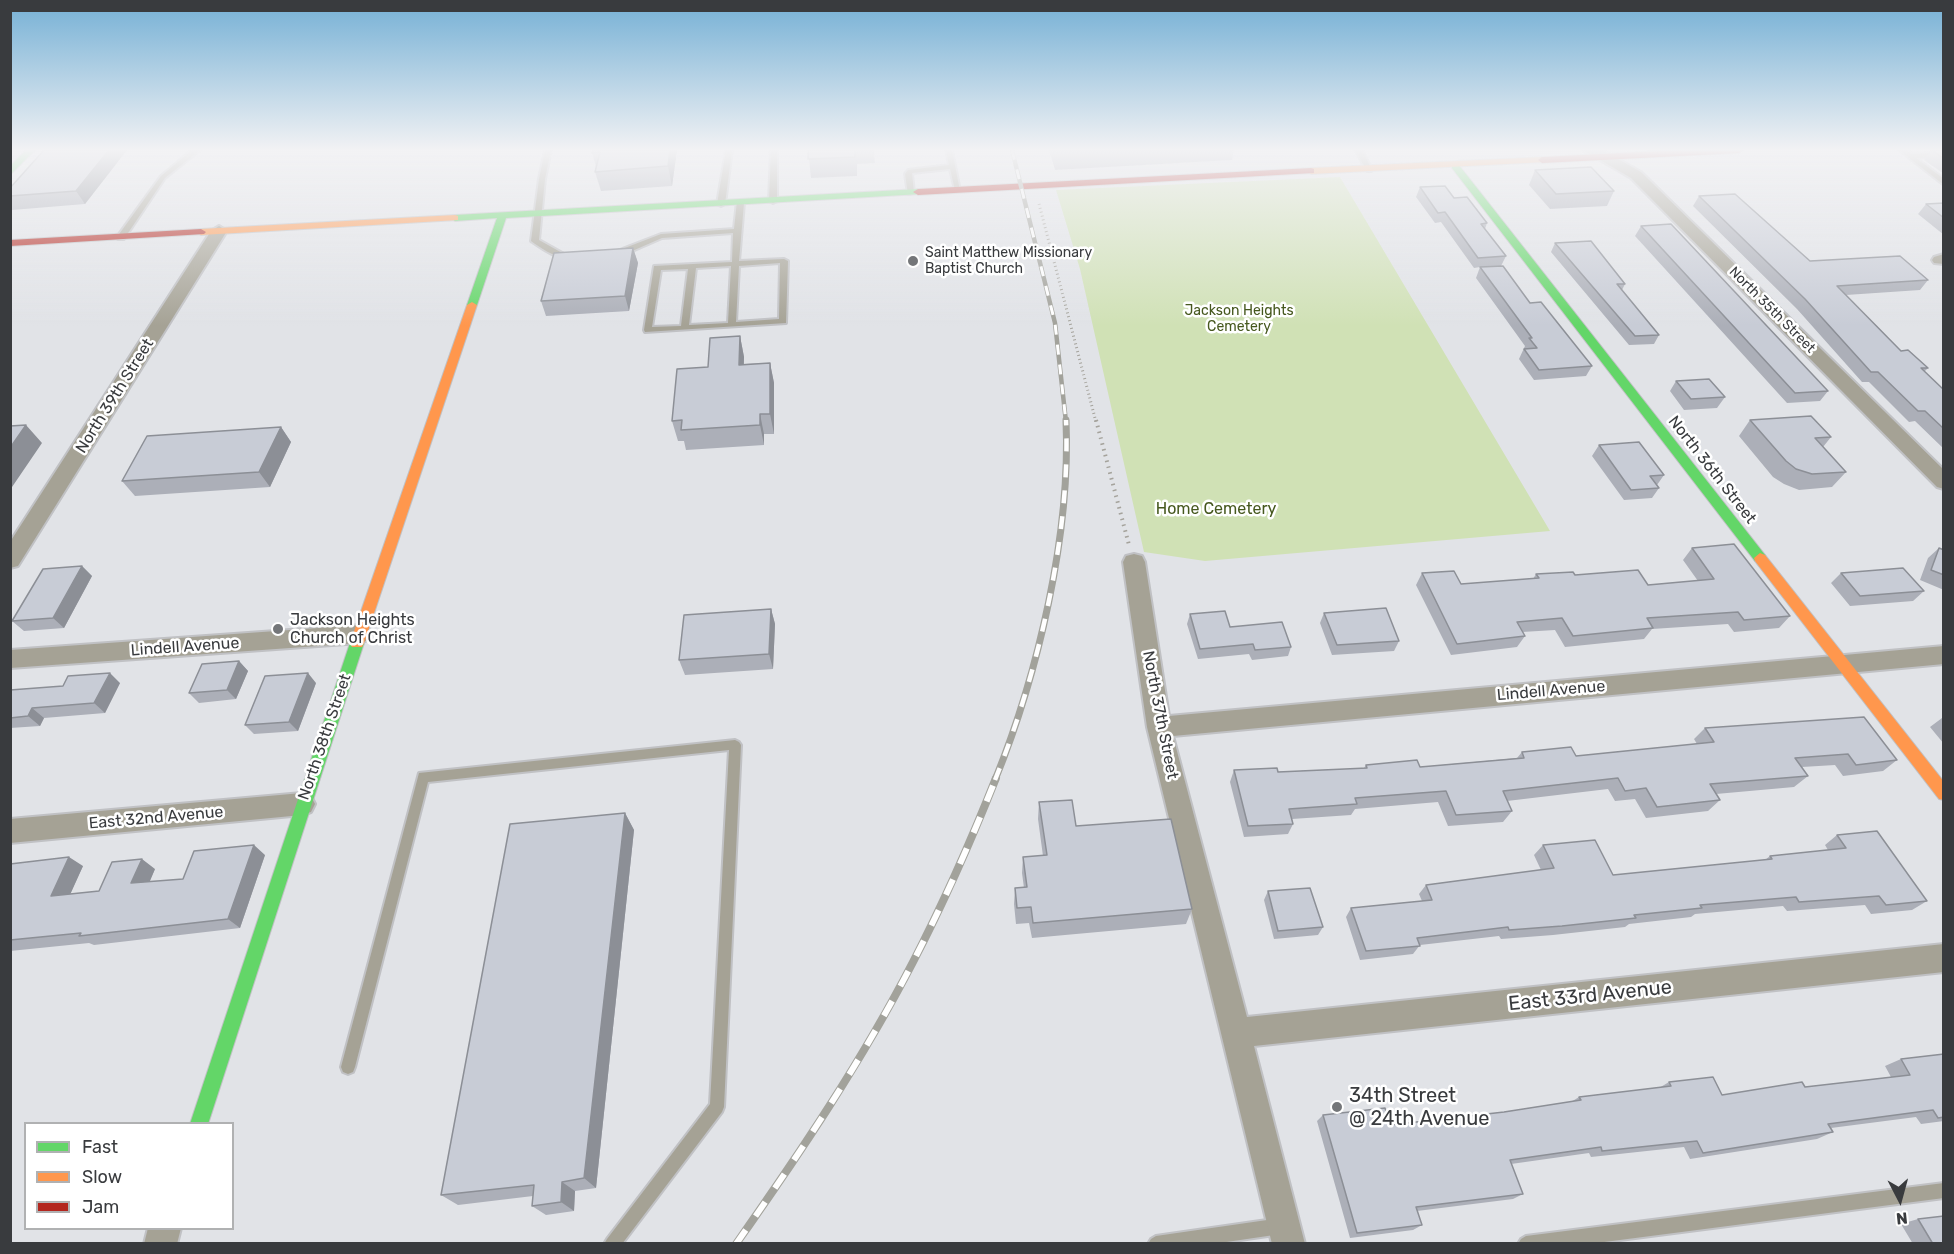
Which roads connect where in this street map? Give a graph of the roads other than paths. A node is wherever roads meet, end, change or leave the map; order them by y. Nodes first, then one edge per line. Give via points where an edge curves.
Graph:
1 (141, 209) edge
2 (539, 209) edge
3 (638, 209) edge
4 (739, 209) edge
5 (1488, 209) edge
6 (1670, 209) edge
7 (538, 214) junction
8 (502, 217) junction
9 (219, 231) junction
10 (737, 231) junction
11 (121, 237) junction
12 (10, 243) edge
13 (613, 255) edge
14 (581, 257) edge
15 (735, 264) junction
16 (692, 267) junction
17 (732, 325) junction
18 (685, 328) junction
19 (1944, 482) edge
20 (10, 560) edge
21 (1134, 562) road end
22 (360, 634) junction
23 (1944, 655) edge
24 (10, 659) edge
25 (1842, 664) junction
26 (1159, 727) junction
27 (1944, 794) edge
28 (302, 804) junction
29 (10, 831) edge
30 (1944, 958) edge
31 (1236, 1033) junction
32 (348, 1067) dead end
33 (200, 1122) edge
34 (1944, 1190) edge
35 (1287, 1235) edge
36 (612, 1244) edge
37 (1156, 1244) edge
38 (1526, 1244) edge

1 - 11 lane
2 - 7 lane
3 - 7 street
4 - 10 lane
5 - 25 street, North 36th Street
6 - 19 street, North 35th Street
7 - 8 street
7 - 14 lane via 535,241 563,256
8 - 9 street
8 - 22 street, North 38th Street
9 - 11 street
9 - 20 street, North 39th Street
10 - 13 lane via 660,236
10 - 15 lane
11 - 12 street
15 - 16 lane
15 - 17 lane
15 - 17 lane via 784,261 783,321
16 - 18 lane
16 - 18 lane via 657,268 648,330
17 - 18 lane
21 - 26 street, North 37th Street
22 - 24 street, Lindell Avenue
22 - 28 street, North 38th Street
23 - 25 street, Lindell Avenue
25 - 26 street, Lindell Avenue
25 - 27 street, North 36th Street
26 - 31 street, North 37th Street
28 - 29 street, East 32nd Avenue
28 - 33 street, North 38th Street
30 - 31 street, East 33rd Avenue
31 - 35 street, North 37th Street
32 - 36 lane via 423,777 735,745 717,1107
34 - 38 lane
35 - 37 lane

